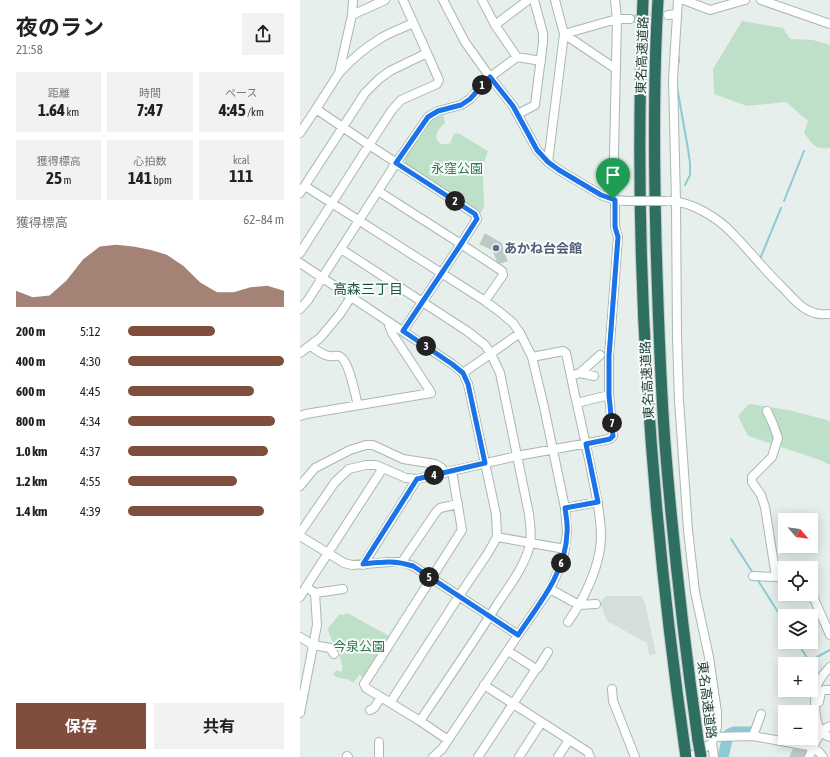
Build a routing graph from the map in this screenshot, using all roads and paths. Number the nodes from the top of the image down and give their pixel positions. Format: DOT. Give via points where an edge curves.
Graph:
graph roads {
  1 [pos="353,0"];
  2 [pos="386,0"];
  3 [pos="403,0"];
  4 [pos="443,0"];
  5 [pos="482,0"];
  6 [pos="528,0"];
  7 [pos="534,0"];
  8 [pos="555,0"];
  9 [pos="616,0"];
  10 [pos="643,0"];
  11 [pos="658,0"];
  12 [pos="678,0"];
  13 [pos="684,0"];
  14 [pos="745,0"];
  15 [pos="761,0"];
  16 [pos="352,15"];
  17 [pos="630,18"];
  18 [pos="617,19"];
  19 [pos="413,23"];
  20 [pos="830,24"];
  21 [pos="495,26"];
  22 [pos="564,34"];
  23 [pos="427,53"];
  24 [pos="517,57"];
  25 [pos="541,61"];
  26 [pos="616,69"];
  27 [pos="338,73"];
  28 [pos="490,77"];
  29 [pos="316,109"];
  30 [pos="518,114"];
  31 [pos="342,127"];
  32 [pos="300,133"];
  33 [pos="369,145"];
  34 [pos="548,162"];
  35 [pos="396,163"];
  36 [pos="305,186"];
  37 [pos="378,191"];
  38 [pos="300,193"];
  39 [pos="614,200"];
  40 [pos="676,201"];
  41 [pos="332,203"];
  42 [pos="359,220"];
  43 [pos="461,244"];
  44 [pos="341,249"];
  45 [pos="300,253"];
  46 [pos="300,264"];
  47 [pos="442,273"];
  48 [pos="322,278"];
  49 [pos="351,297"];
  50 [pos="485,301"];
  51 [pos="422,302"];
  52 [pos="300,309"];
  53 [pos="830,314"];
  54 [pos="390,323"];
  55 [pos="403,331"];
  56 [pos="520,333"];
  57 [pos="310,346"];
  58 [pos="300,353"];
  59 [pos="491,354"];
  60 [pos="600,355"];
  61 [pos="532,357"];
  62 [pos="463,373"];
  63 [pos="580,373"];
  64 [pos="571,376"];
  65 [pos="594,376"];
  66 [pos="609,395"];
  67 [pos="577,404"];
  68 [pos="358,405"];
  69 [pos="766,411"];
  70 [pos="300,416"];
  71 [pos="586,444"];
  72 [pos="553,450"];
  73 [pos="517,456"];
  74 [pos="485,463"];
  75 [pos="383,468"];
  76 [pos="452,471"];
  77 [pos="443,473"];
  78 [pos="417,479"];
  79 [pos="300,486"];
  80 [pos="598,502"];
  81 [pos="458,504"];
  82 [pos="565,508"];
  83 [pos="300,535"];
  84 [pos="498,537"];
  85 [pos="530,543"];
  86 [pos="565,549"];
  87 [pos="328,554"];
  88 [pos="402,562"];
  89 [pos="363,564"];
  90 [pos="753,576"];
  91 [pos="776,577"];
  92 [pos="432,579"];
  93 [pos="306,587"];
  94 [pos="343,589"];
  95 [pos="550,589"];
  96 [pos="315,593"];
  97 [pos="459,596"];
  98 [pos="300,597"];
  99 [pos="815,601"];
  100 [pos="596,604"];
  101 [pos="579,605"];
  102 [pos="490,616"];
  103 [pos="568,622"];
  104 [pos="518,635"];
  105 [pos="830,635"];
  106 [pos="300,637"];
  107 [pos="313,645"];
  108 [pos="508,651"];
  109 [pos="548,652"];
  110 [pos="334,654"];
  111 [pos="830,666"];
  112 [pos="536,669"];
  113 [pos="484,686"];
  114 [pos="612,689"];
  115 [pos="830,690"];
  116 [pos="381,697"];
  117 [pos="390,703"];
  118 [pos="513,704"];
  119 [pos="814,705"];
  120 [pos="370,710"];
  121 [pos="818,710"];
  122 [pos="300,713"];
  123 [pos="761,714"];
  124 [pos="420,721"];
  125 [pos="541,723"];
  126 [pos="818,726"];
  127 [pos="830,726"];
  128 [pos="822,732"];
  129 [pos="753,736"];
  130 [pos="830,737"];
  131 [pos="448,740"];
  132 [pos="568,740"];
  133 [pos="713,740"];
  134 [pos="379,742"];
  135 [pos="813,748"];
  136 [pos="379,757"];
  137 [pos="433,757"];
  138 [pos="478,757"];
  139 [pos="519,757"];
  140 [pos="558,757"];
  141 [pos="590,757"];
  142 [pos="636,757"];
  143 [pos="686,757"];
  144 [pos="690,757"];
  145 [pos="701,757"];
  146 [pos="714,757"];
  147 [pos="809,757"];
  148 [pos="823,757"];
  1 -- 16 [label="street"];
  2 -- 16 [label="street"];
  3 -- 19 [label="street"];
  4 -- 28 [label="street" via="465,42"];
  5 -- 21 [label="street"];
  6 -- 21 [label="street"];
  7 -- 25 [label="street" via="543,33"];
  8 -- 22 [label="street"];
  9 -- 18 [label="street"];
  10 -- 143 [label="highway, 東名高速道路" via="640,160 645,347 660,548"];
  11 -- 145 [label="highway, 東名高速道路, bridge" via="654,135 659,346 675,552"];
  12 -- 40 [label="street" via="672,15"];
  13 -- 14 [label="street" via="710,10"];
  15 -- 20 [label="street"];
  16 -- 27 [label="street"];
  17 -- 18 [label="street"];
  18 -- 22 [label="street"];
  18 -- 26 [label="street"];
  19 -- 23 [label="street"];
  19 -- 27 [label="street" via="382,37"];
  21 -- 24 [label="street"];
  22 -- 26 [label="street"];
  22 -- 34 [label="street"];
  23 -- 31 [label="street" via="379,79 365,93"];
  23 -- 33 [label="street" via="439,80 437,84 401,100"];
  24 -- 25 [label="street"];
  24 -- 28 [label="street"];
  25 -- 30 [label="street" via="536,105"];
  26 -- 39 [label="street"];
  27 -- 29 [label="street"];
  28 -- 30 [label="street"];
  28 -- 35 [label="street" via="461,105 438,111 428,117"];
  29 -- 31 [label="street"];
  29 -- 32 [label="street"];
  30 -- 34 [label="street" via="537,150"];
  31 -- 33 [label="street"];
  31 -- 36 [label="street"];
  33 -- 35 [label="street"];
  33 -- 41 [label="street"];
  34 -- 39 [label="street" via="601,195"];
  35 -- 37 [label="street"];
  35 -- 43 [label="street" via="475,214 477,219"];
  36 -- 38 [label="street"];
  36 -- 41 [label="street"];
  37 -- 42 [label="street"];
  37 -- 43 [label="street"];
  39 -- 40 [label="street, bridge"];
  39 -- 66 [label="street" via="618,237 609,351"];
  40 -- 53 [label="street" via="697,208 719,221 804,308 814,313"];
  40 -- 133 [label="street" via="677,344 682,450 695,592 709,657 717,712 717,727"];
  41 -- 42 [label="street"];
  41 -- 45 [label="street"];
  42 -- 44 [label="street"];
  42 -- 47 [label="street"];
  43 -- 47 [label="street"];
  43 -- 50 [label="street" via="502,271 503,275"];
  44 -- 48 [label="street"];
  44 -- 51 [label="street"];
  46 -- 48 [label="street"];
  47 -- 50 [label="street"];
  47 -- 51 [label="street"];
  48 -- 49 [label="street"];
  48 -- 52 [label="street"];
  49 -- 54 [label="street"];
  49 -- 57 [label="street" via="320,338"];
  50 -- 56 [label="street" via="513,323"];
  51 -- 55 [label="street"];
  51 -- 59 [label="street" via="467,331 485,345"];
  54 -- 55 [label="street"];
  54 -- 68 [label="street" via="392,333 431,393"];
  55 -- 62 [label="street"];
  56 -- 59 [label="street"];
  56 -- 61 [label="street"];
  57 -- 58 [label="street"];
  57 -- 68 [label="street" via="323,354 344,359"];
  59 -- 62 [label="street"];
  59 -- 73 [label="street" via="500,373"];
  60 -- 63 [label="street"];
  61 -- 64 [label="street" via="563,351 566,353"];
  61 -- 72 [label="street"];
  62 -- 74 [label="street" via="468,384"];
  63 -- 64 [label="street"];
  63 -- 65 [label="street"];
  64 -- 67 [label="street"];
  66 -- 67 [label="street"];
  66 -- 71 [label="street" via="613,436 610,439"];
  67 -- 71 [label="street"];
  68 -- 70 [label="street"];
  69 -- 91 [label="street" via="778,438 772,458 752,477 752,482 765,507"];
  71 -- 72 [label="street"];
  71 -- 80 [label="street"];
  72 -- 73 [label="street"];
  72 -- 82 [label="street"];
  73 -- 74 [label="street"];
  73 -- 85 [label="street" via="529,514"];
  74 -- 76 [label="street"];
  74 -- 84 [label="street" via="496,514"];
  75 -- 78 [label="street" via="406,478"];
  75 -- 83 [label="street" via="366,465 349,469 335,482"];
  75 -- 87 [label="street"];
  76 -- 77 [label="street"];
  76 -- 81 [label="street"];
  77 -- 78 [label="street"];
  77 -- 79 [label="street" via="442,468 435,464 403,459 374,445 366,445 350,450 315,468"];
  78 -- 89 [label="street"];
  80 -- 82 [label="street"];
  80 -- 101 [label="street" via="601,536 599,551 594,571"];
  81 -- 88 [label="street" via="440,508 436,512"];
  81 -- 92 [label="street" via="462,530"];
  82 -- 86 [label="street" via="568,532"];
  83 -- 87 [label="street"];
  84 -- 85 [label="street"];
  84 -- 97 [label="street"];
  85 -- 86 [label="street"];
  85 -- 102 [label="street" via="517,573"];
  86 -- 95 [label="street"];
  87 -- 89 [label="street" via="344,564"];
  87 -- 93 [label="street"];
  88 -- 89 [label="street"];
  88 -- 92 [label="street"];
  90 -- 91 [label="street"];
  92 -- 97 [label="street"];
  92 -- 116 [label="street" via="364,684"];
  93 -- 96 [label="street"];
  93 -- 98 [label="street"];
  94 -- 96 [label="street"];
  95 -- 101 [label="street"];
  95 -- 104 [label="street"];
  96 -- 107 [label="street" via="317,625"];
  97 -- 102 [label="street"];
  97 -- 117 [label="street"];
  99 -- 105 [label="street"];
  100 -- 101 [label="street"];
  101 -- 103 [label="street"];
  102 -- 104 [label="street"];
  102 -- 124 [label="street"];
  104 -- 108 [label="street"];
  106 -- 107 [label="street"];
  107 -- 110 [label="street" via="330,648"];
  107 -- 122 [label="street"];
  108 -- 112 [label="street"];
  108 -- 113 [label="street"];
  109 -- 112 [label="street"];
  111 -- 119 [label="street" via="817,685"];
  112 -- 118 [label="street"];
  113 -- 118 [label="street"];
  113 -- 131 [label="street"];
  114 -- 142 [label="street" via="614,701"];
  115 -- 121 [label="street" via="821,692"];
  116 -- 117 [label="street"];
  116 -- 120 [label="street"];
  117 -- 124 [label="street"];
  118 -- 125 [label="street"];
  118 -- 138 [label="street"];
  123 -- 129 [label="street"];
  124 -- 131 [label="street"];
  125 -- 132 [label="street"];
  125 -- 139 [label="street"];
  126 -- 128 [label="street"];
  127 -- 128 [label="street"];
  128 -- 130 [label="street"];
  128 -- 135 [label="street"];
  129 -- 133 [label="street"];
  129 -- 135 [label="street"];
  131 -- 137 [label="street"];
  132 -- 140 [label="street"];
  132 -- 141 [label="street" via="588,752"];
  133 -- 144 [label="street"];
  133 -- 146 [label="street"];
  134 -- 136 [label="street"];
  135 -- 147 [label="street"];
  135 -- 148 [label="street"];
}
